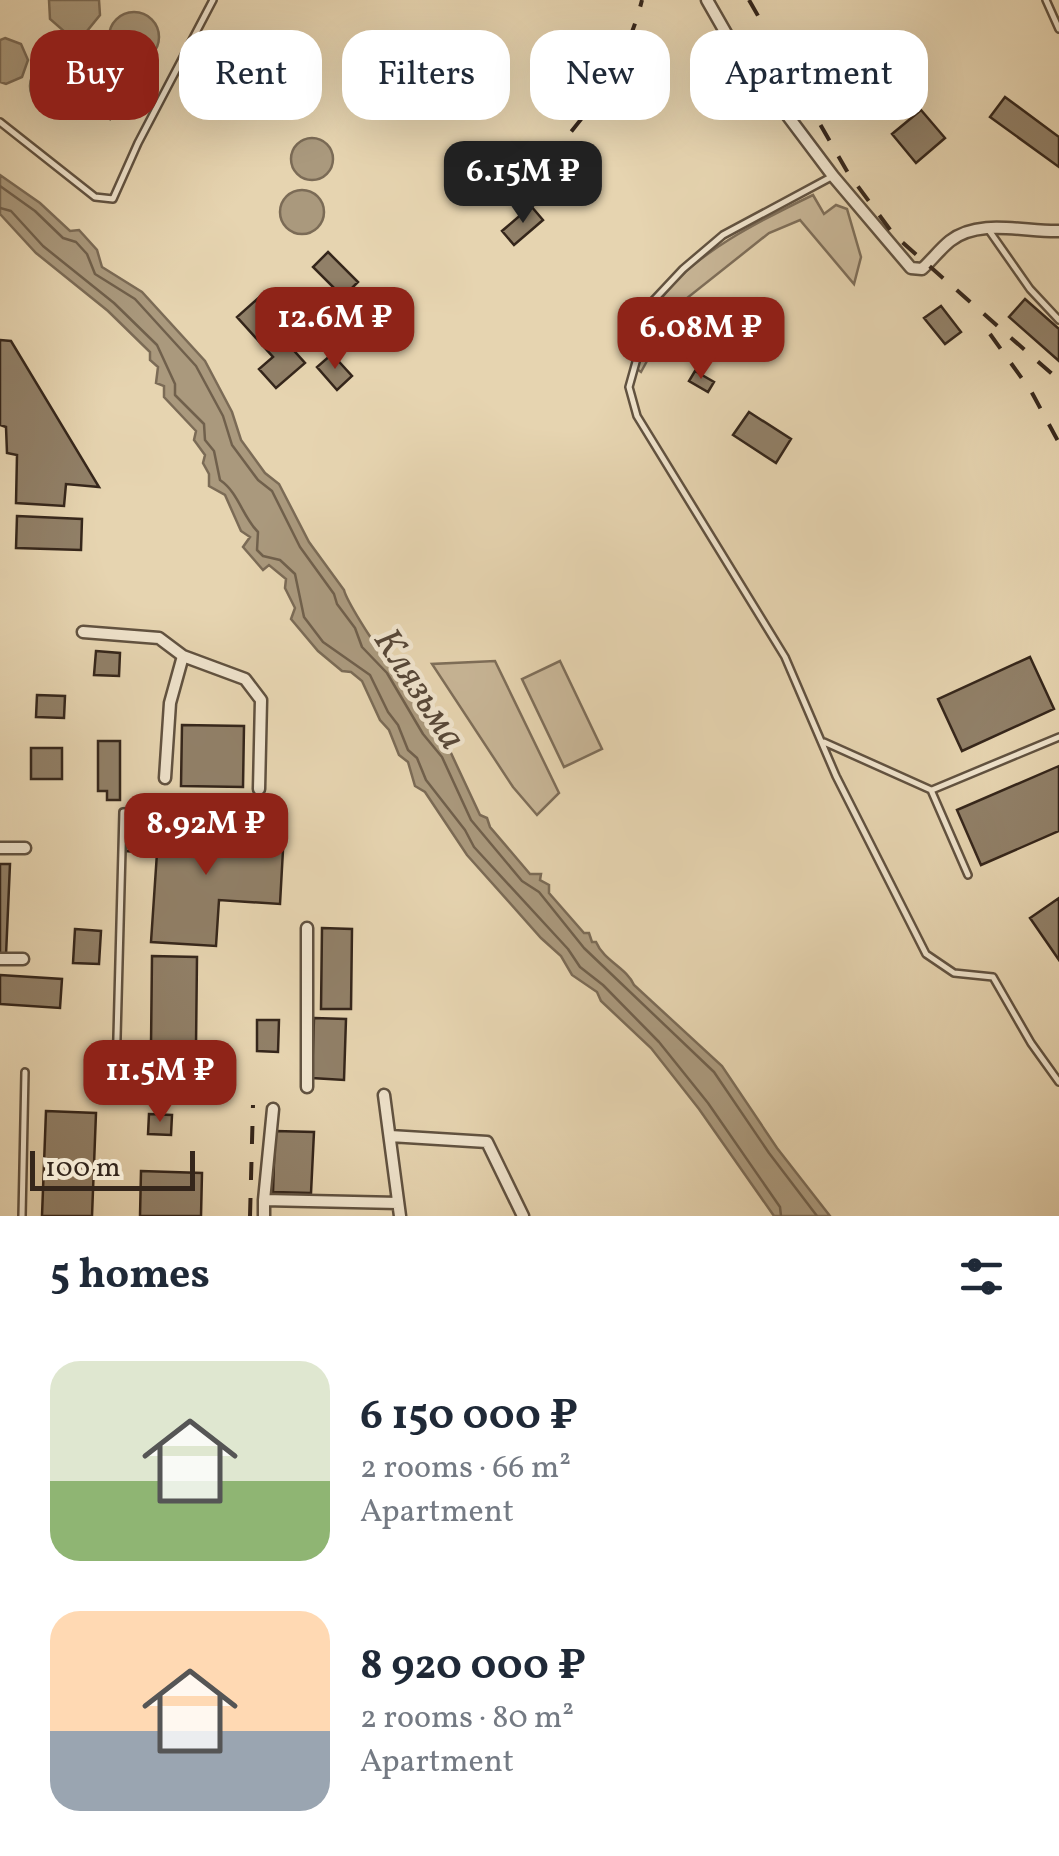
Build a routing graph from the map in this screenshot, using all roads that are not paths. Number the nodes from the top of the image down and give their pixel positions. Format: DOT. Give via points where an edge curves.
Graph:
graph roads {
  1 [pos="213,0"];
  2 [pos="708,0"];
  3 [pos="1046,0"];
  4 [pos="1059,29"];
  5 [pos="0,122"];
  6 [pos="833,176"];
  7 [pos="988,229"];
  8 [pos="1059,232"];
  9 [pos="700,239"];
  10 [pos="708,248"];
  11 [pos="1059,320"];
  12 [pos="82,632"];
  13 [pos="183,656"];
  14 [pos="805,670"];
  15 [pos="793,675"];
  16 [pos="1059,737"];
  17 [pos="822,740"];
  18 [pos="165,778"];
  19 [pos="259,789"];
  20 [pos="931,790"];
  21 [pos="262,818"];
  22 [pos="0,848"];
  23 [pos="25,848"];
  24 [pos="968,875"];
  25 [pos="307,928"];
  26 [pos="0,959"];
  27 [pos="24,959"];
  28 [pos="25,1072"];
  29 [pos="116,1074"];
  30 [pos="1059,1082"];
  31 [pos="307,1087"];
  32 [pos="384,1095"];
  33 [pos="272,1109"];
  34 [pos="390,1136"];
  35 [pos="264,1200"];
  36 [pos="399,1210"];
  37 [pos="22,1216"];
  38 [pos="264,1216"];
  39 [pos="522,1216"];
  1 -- 5 [label="lane" via="114,199 95,197"];
  2 -- 6 [label="street"];
  3 -- 4 [label="lane"];
  6 -- 7 [label="street" via="911,268 922,269 950,240"];
  6 -- 10 [label="lane" via="746,220"];
  7 -- 8 [label="street"];
  7 -- 11 [label="lane"];
  9 -- 10 [label="lane"];
  10 -- 15 [label="lane" via="654,301 628,387 638,416"];
  12 -- 13 [label="street" via="159,638"];
  13 -- 18 [label="street" via="170,703"];
  13 -- 19 [label="street" via="246,679 261,700"];
  14 -- 15 [label="lane"];
  15 -- 17 [label="lane"];
  16 -- 20 [label="lane"];
  17 -- 20 [label="lane"];
  17 -- 30 [label="lane" via="926,954 954,972 993,978"];
  20 -- 24 [label="lane"];
  21 -- 29 [label="lane" via="123,812"];
  22 -- 23 [label="street"];
  25 -- 31 [label="street"];
  26 -- 27 [label="street"];
  28 -- 37 [label="lane"];
  32 -- 34 [label="street"];
  33 -- 35 [label="street"];
  34 -- 36 [label="street"];
  34 -- 39 [label="street" via="488,1142"];
  35 -- 36 [label="street"];
  35 -- 38 [label="street"];
}
